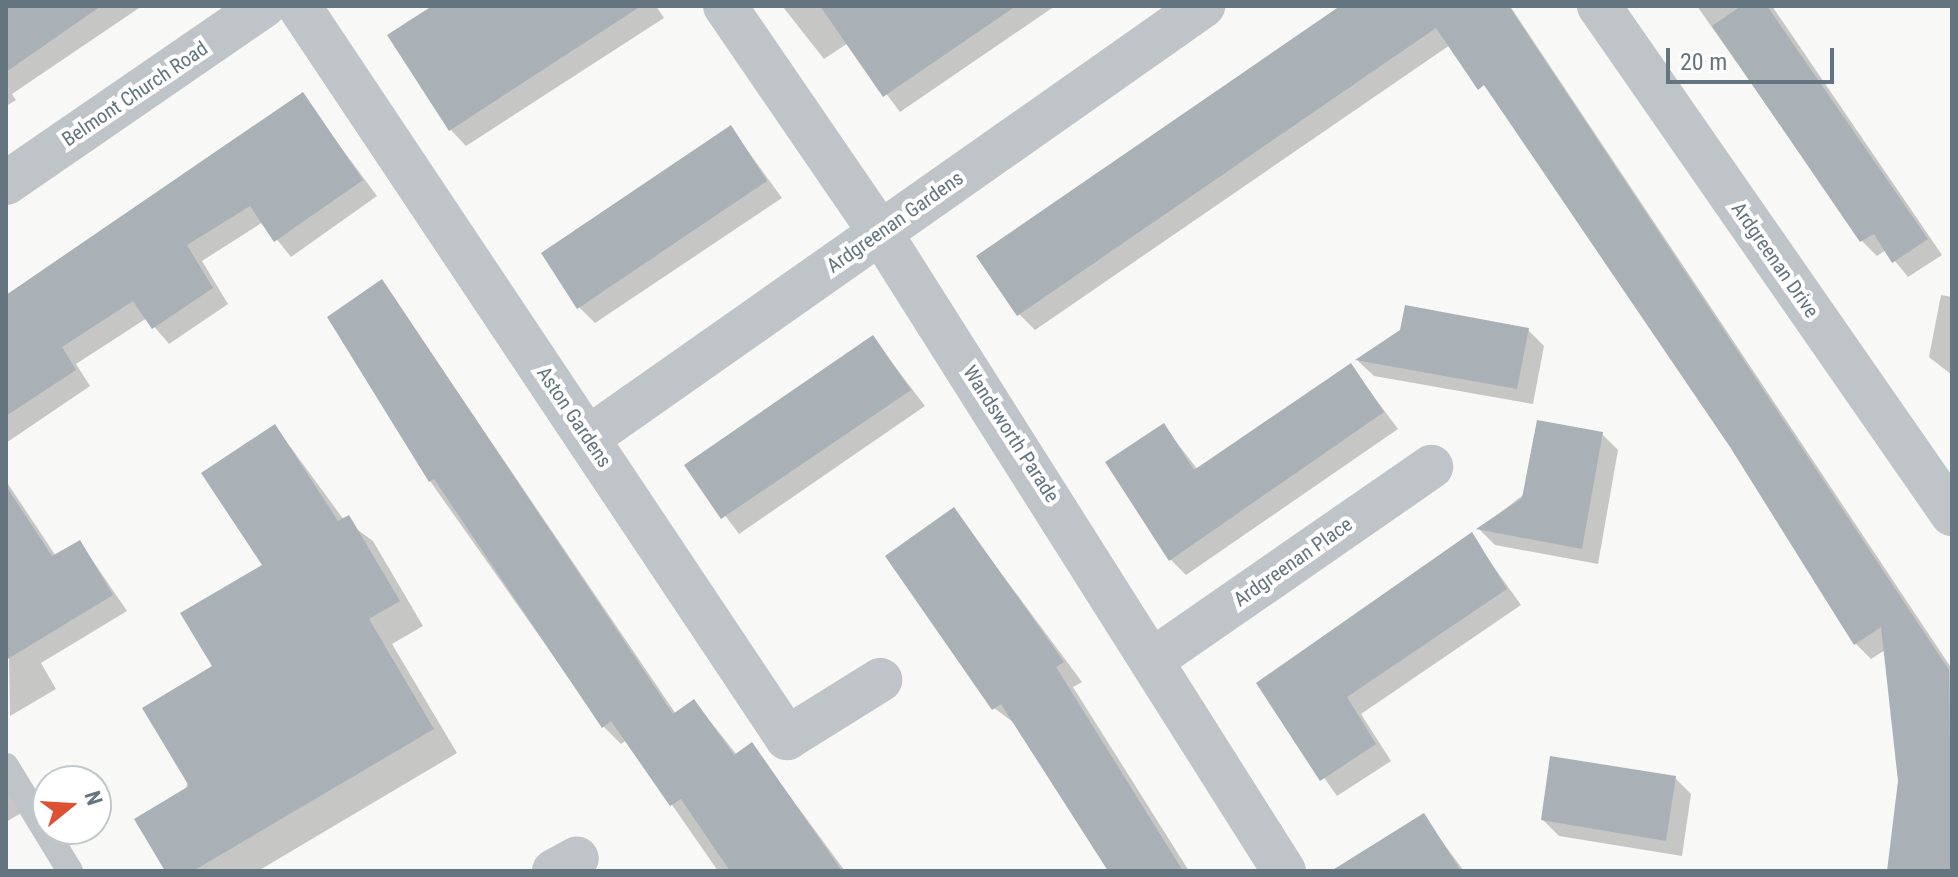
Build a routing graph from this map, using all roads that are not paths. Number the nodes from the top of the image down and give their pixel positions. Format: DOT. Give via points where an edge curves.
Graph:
graph roads {
  1 [pos="264,6"];
  2 [pos="299,6"];
  3 [pos="725,6"];
  4 [pos="1203,6"];
  5 [pos="1599,6"];
  6 [pos="6,183"];
  7 [pos="880,232"];
  8 [pos="588,438"];
  9 [pos="1431,467"];
  10 [pos="1952,514"];
  11 [pos="1155,658"];
  12 [pos="880,680"];
  13 [pos="6,766"];
  14 [pos="70,871"];
  15 [pos="1284,871"];
  1 -- 6 [label="street, Belmont Church Road"];
  2 -- 8 [label="street, Aston Gardens"];
  3 -- 7 [label="street, Wandsworth Parade"];
  4 -- 7 [label="street, Ardgreenan Gardens"];
  5 -- 10 [label="street, Ardgreenan Drive"];
  7 -- 8 [label="street, Ardgreenan Gardens"];
  7 -- 11 [label="street, Wandsworth Parade"];
  8 -- 12 [label="street, Aston Gardens" via="787,738"];
  9 -- 11 [label="street, Ardgreenan Place"];
  11 -- 15 [label="street, Wandsworth Parade"];
  13 -- 14 [label="lane"];
}
